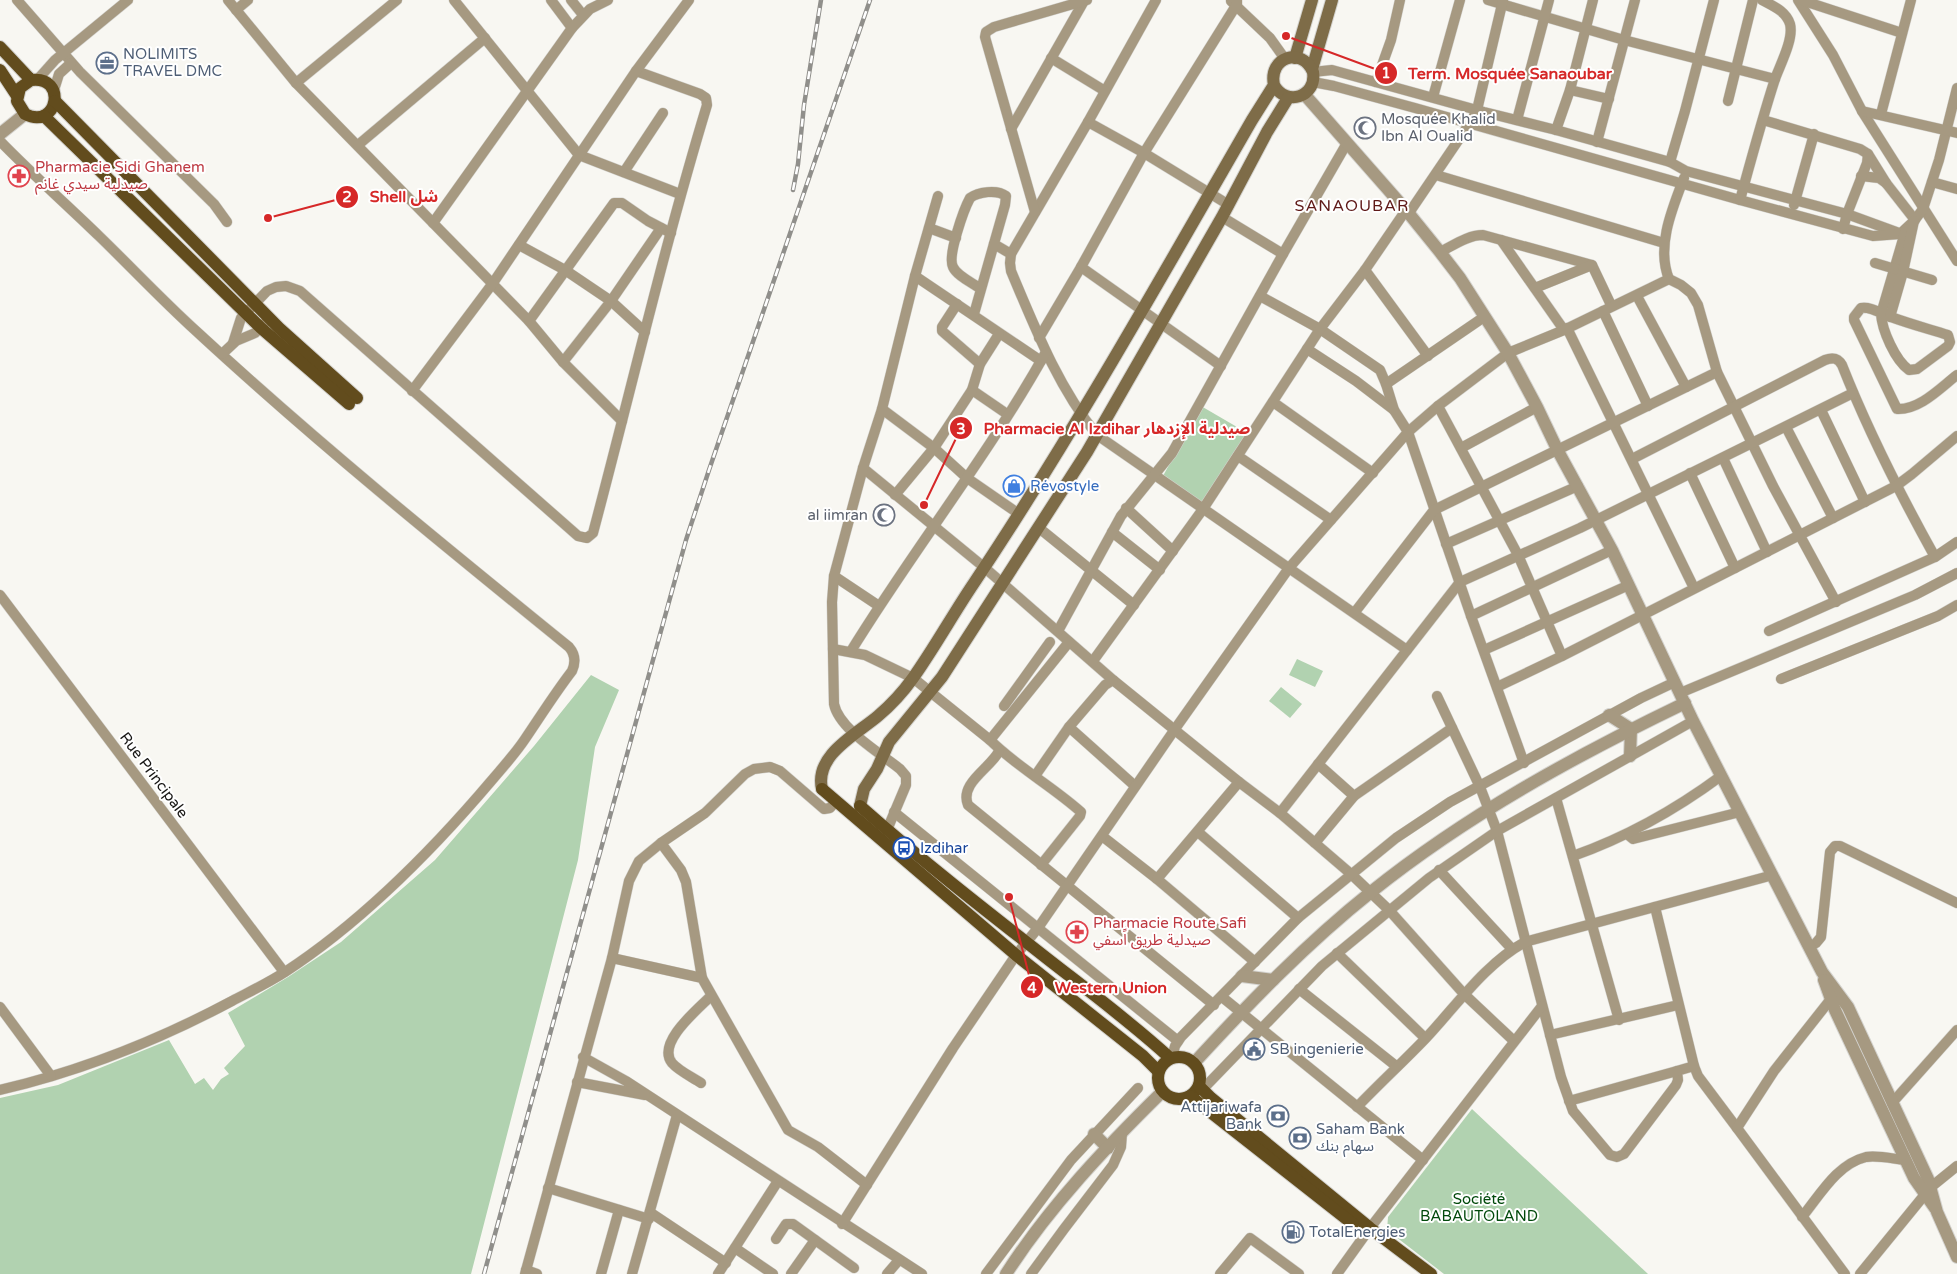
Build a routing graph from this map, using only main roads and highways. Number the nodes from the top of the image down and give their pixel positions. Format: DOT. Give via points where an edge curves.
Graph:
graph roads {
  1 [pos="1312,0"];
  2 [pos="1332,0"];
  3 [pos="0,47"];
  4 [pos="1290,58"];
  5 [pos="0,70"];
  6 [pos="1313,75"];
  7 [pos="35,80"];
  8 [pos="1274,85"];
  9 [pos="17,96"];
  10 [pos="54,96"];
  11 [pos="1288,98"];
  12 [pos="44,116"];
  13 [pos="250,308"];
  14 [pos="353,401"];
  15 [pos="1171,1058"];
  16 [pos="1158,1071"];
  17 [pos="1197,1091"];
  18 [pos="1368,1231"];
  19 [pos="1419,1274"];
  20 [pos="1431,1274"];
  1 -- 4 [label="main road"];
  2 -- 6 [label="main road"];
  3 -- 7 [label="main road"];
  4 -- 6 [label="main road" via="1305,61"];
  4 -- 8 [label="main road" via="1276,67"];
  5 -- 9 [label="main road"];
  6 -- 11 [label="main road" via="1305,95"];
  7 -- 9 [label="main road" via="23,84"];
  7 -- 10 [label="main road" via="47,83"];
  8 -- 11 [label="main road"];
  8 -- 16 [label="main road" via="1081,415 913,678 887,708 842,744 821,775 822,789"];
  9 -- 12 [label="main road" via="25,114"];
  10 -- 12 [label="main road" via="51,110"];
  10 -- 13 [label="main road"];
  11 -- 15 [label="main road" via="1097,435 931,692 893,736 864,789 860,806"];
  12 -- 13 [label="main road"];
  13 -- 14 [label="main road"];
  15 -- 16 [label="main road"];
  15 -- 17 [label="main road" via="1181,1057 1194,1063 1200,1074"];
  16 -- 17 [label="main road" via="1162,1092 1175,1099"];
  17 -- 18 [label="main road"];
  18 -- 19 [label="main road"];
  18 -- 20 [label="main road"];
}
